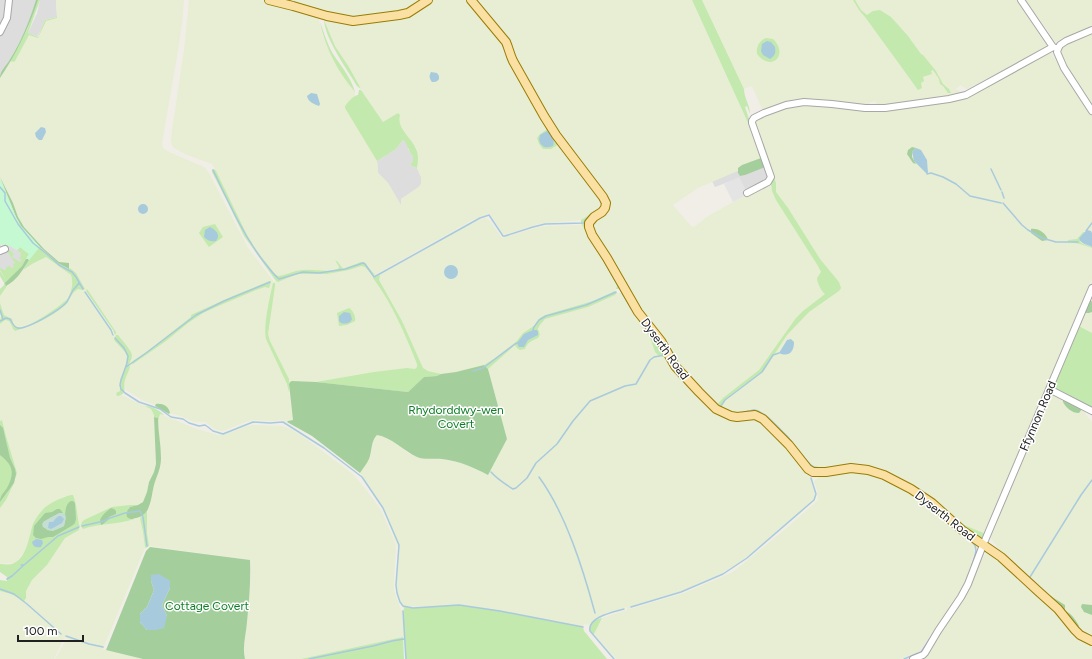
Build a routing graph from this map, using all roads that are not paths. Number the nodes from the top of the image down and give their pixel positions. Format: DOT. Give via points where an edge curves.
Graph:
graph roads {
  1 [pos="9,0"];
  2 [pos="268,0"];
  3 [pos="428,0"];
  4 [pos="471,0"];
  5 [pos="1021,0"];
  6 [pos="1092,30"];
  7 [pos="0,31"];
  8 [pos="1056,48"];
  9 [pos="1092,111"];
  10 [pos="747,193"];
  11 [pos="1092,288"];
  12 [pos="1049,390"];
  13 [pos="1092,411"];
  14 [pos="983,545"];
  15 [pos="1092,641"];
  16 [pos="913,659"];
  1 -- 7 [label="street" via="7,18"];
  2 -- 3 [label="main road" via="352,21 403,14"];
  4 -- 14 [label="main road, Dyserth Road" via="506,42 513,61 544,116 603,197 605,208 589,223 592,235 638,312 661,341 675,366 699,392 716,409 724,413 737,417 755,415 763,419 813,472 860,468 884,475 932,503"];
  5 -- 8 [label="street"];
  6 -- 8 [label="street"];
  8 -- 9 [label="street" via="1064,68"];
  8 -- 10 [label="street" via="966,95 949,99 885,108 804,102 764,113 754,118 752,124 771,177 768,182"];
  11 -- 12 [label="street, Ffynnon Road"];
  12 -- 13 [label="street"];
  12 -- 14 [label="street, Ffynnon Road"];
  14 -- 15 [label="main road, Dyserth Road" via="1001,557 1058,609 1080,635"];
  14 -- 16 [label="street, Ffynnon Road" via="961,597 925,653"];
}
